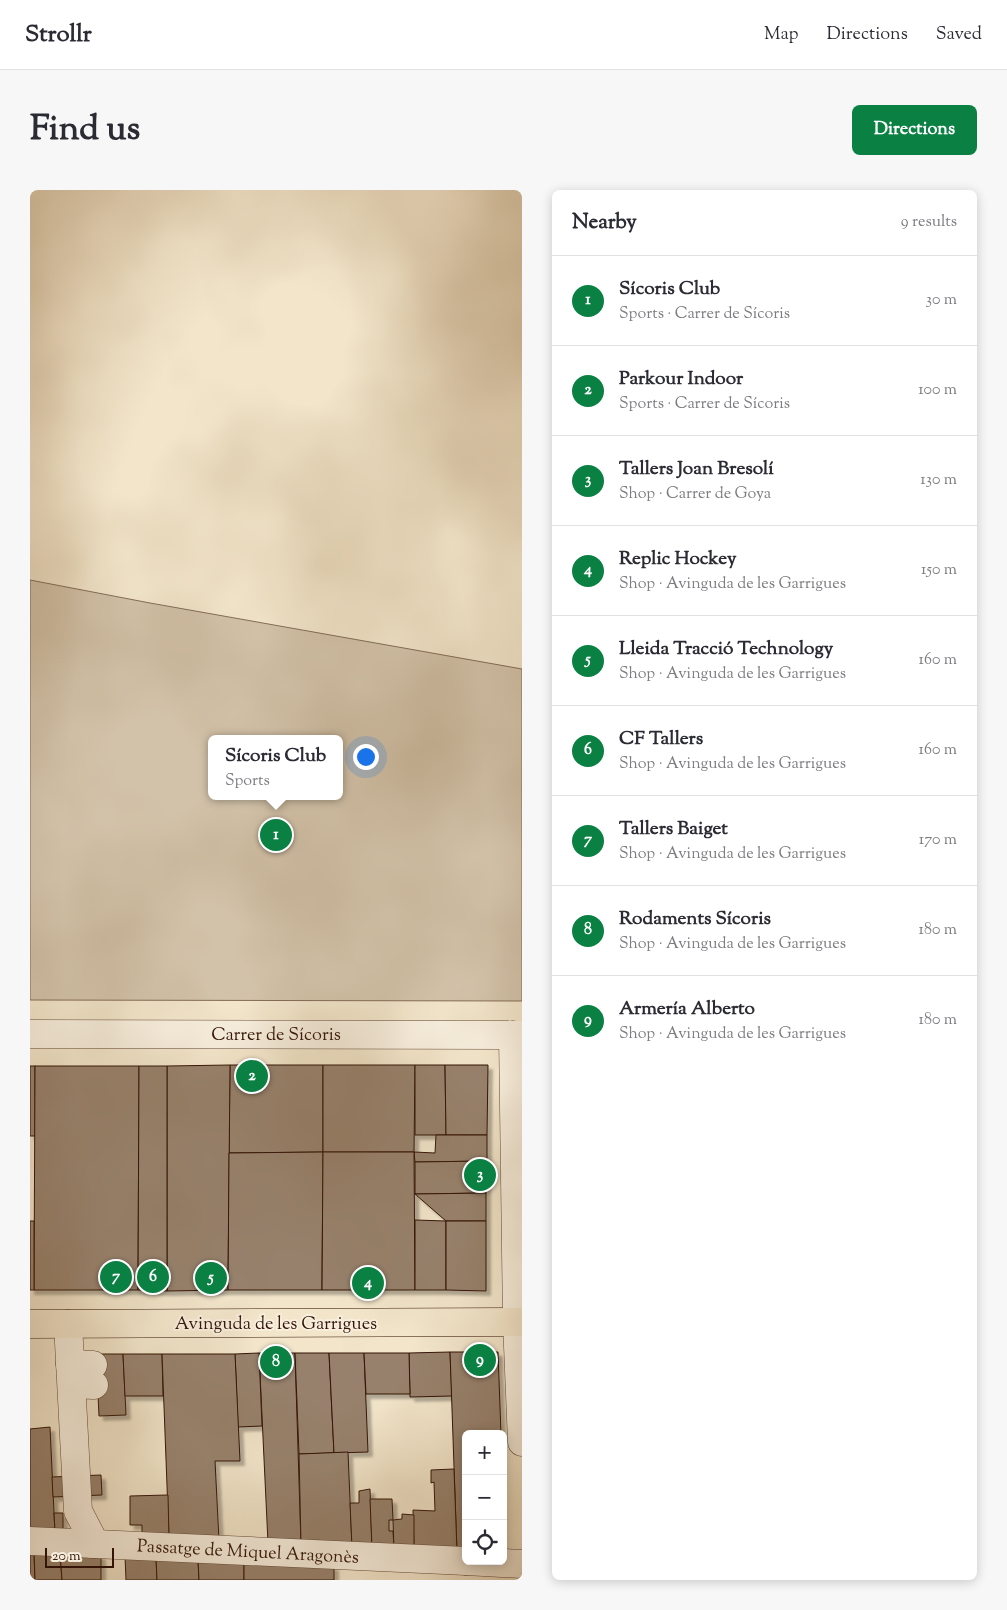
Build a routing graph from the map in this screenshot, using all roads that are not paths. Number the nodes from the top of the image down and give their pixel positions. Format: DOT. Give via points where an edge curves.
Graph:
graph roads {
  1 [pos="30,1034"];
  2 [pos="517,1035"];
  3 [pos="520,1322"];
  4 [pos="30,1324"];
  5 [pos="68,1324"];
  6 [pos="522,1442"];
  7 [pos="30,1541"];
  8 [pos="93,1544"];
  9 [pos="462,1561"];
  10 [pos="507,1563"];
  11 [pos="522,1564"];
  1 -- 2 [label="street, Carrer de Sícoris"];
  2 -- 3 [label="street"];
  3 -- 5 [label="main road, Avinguda de les Garrigues"];
  3 -- 6 [label="street"];
  4 -- 5 [label="main road, Avinguda de les Garrigues"];
  5 -- 8 [label="street" via="83,1384 76,1464 88,1469 90,1505 78,1511"];
  7 -- 8 [label="street, Passatge de Miquel Aragonès"];
  8 -- 9 [label="street, Passatge de Miquel Aragonès"];
  10 -- 11 [label="street, Passatge de Miquel Aragonès"];
}
